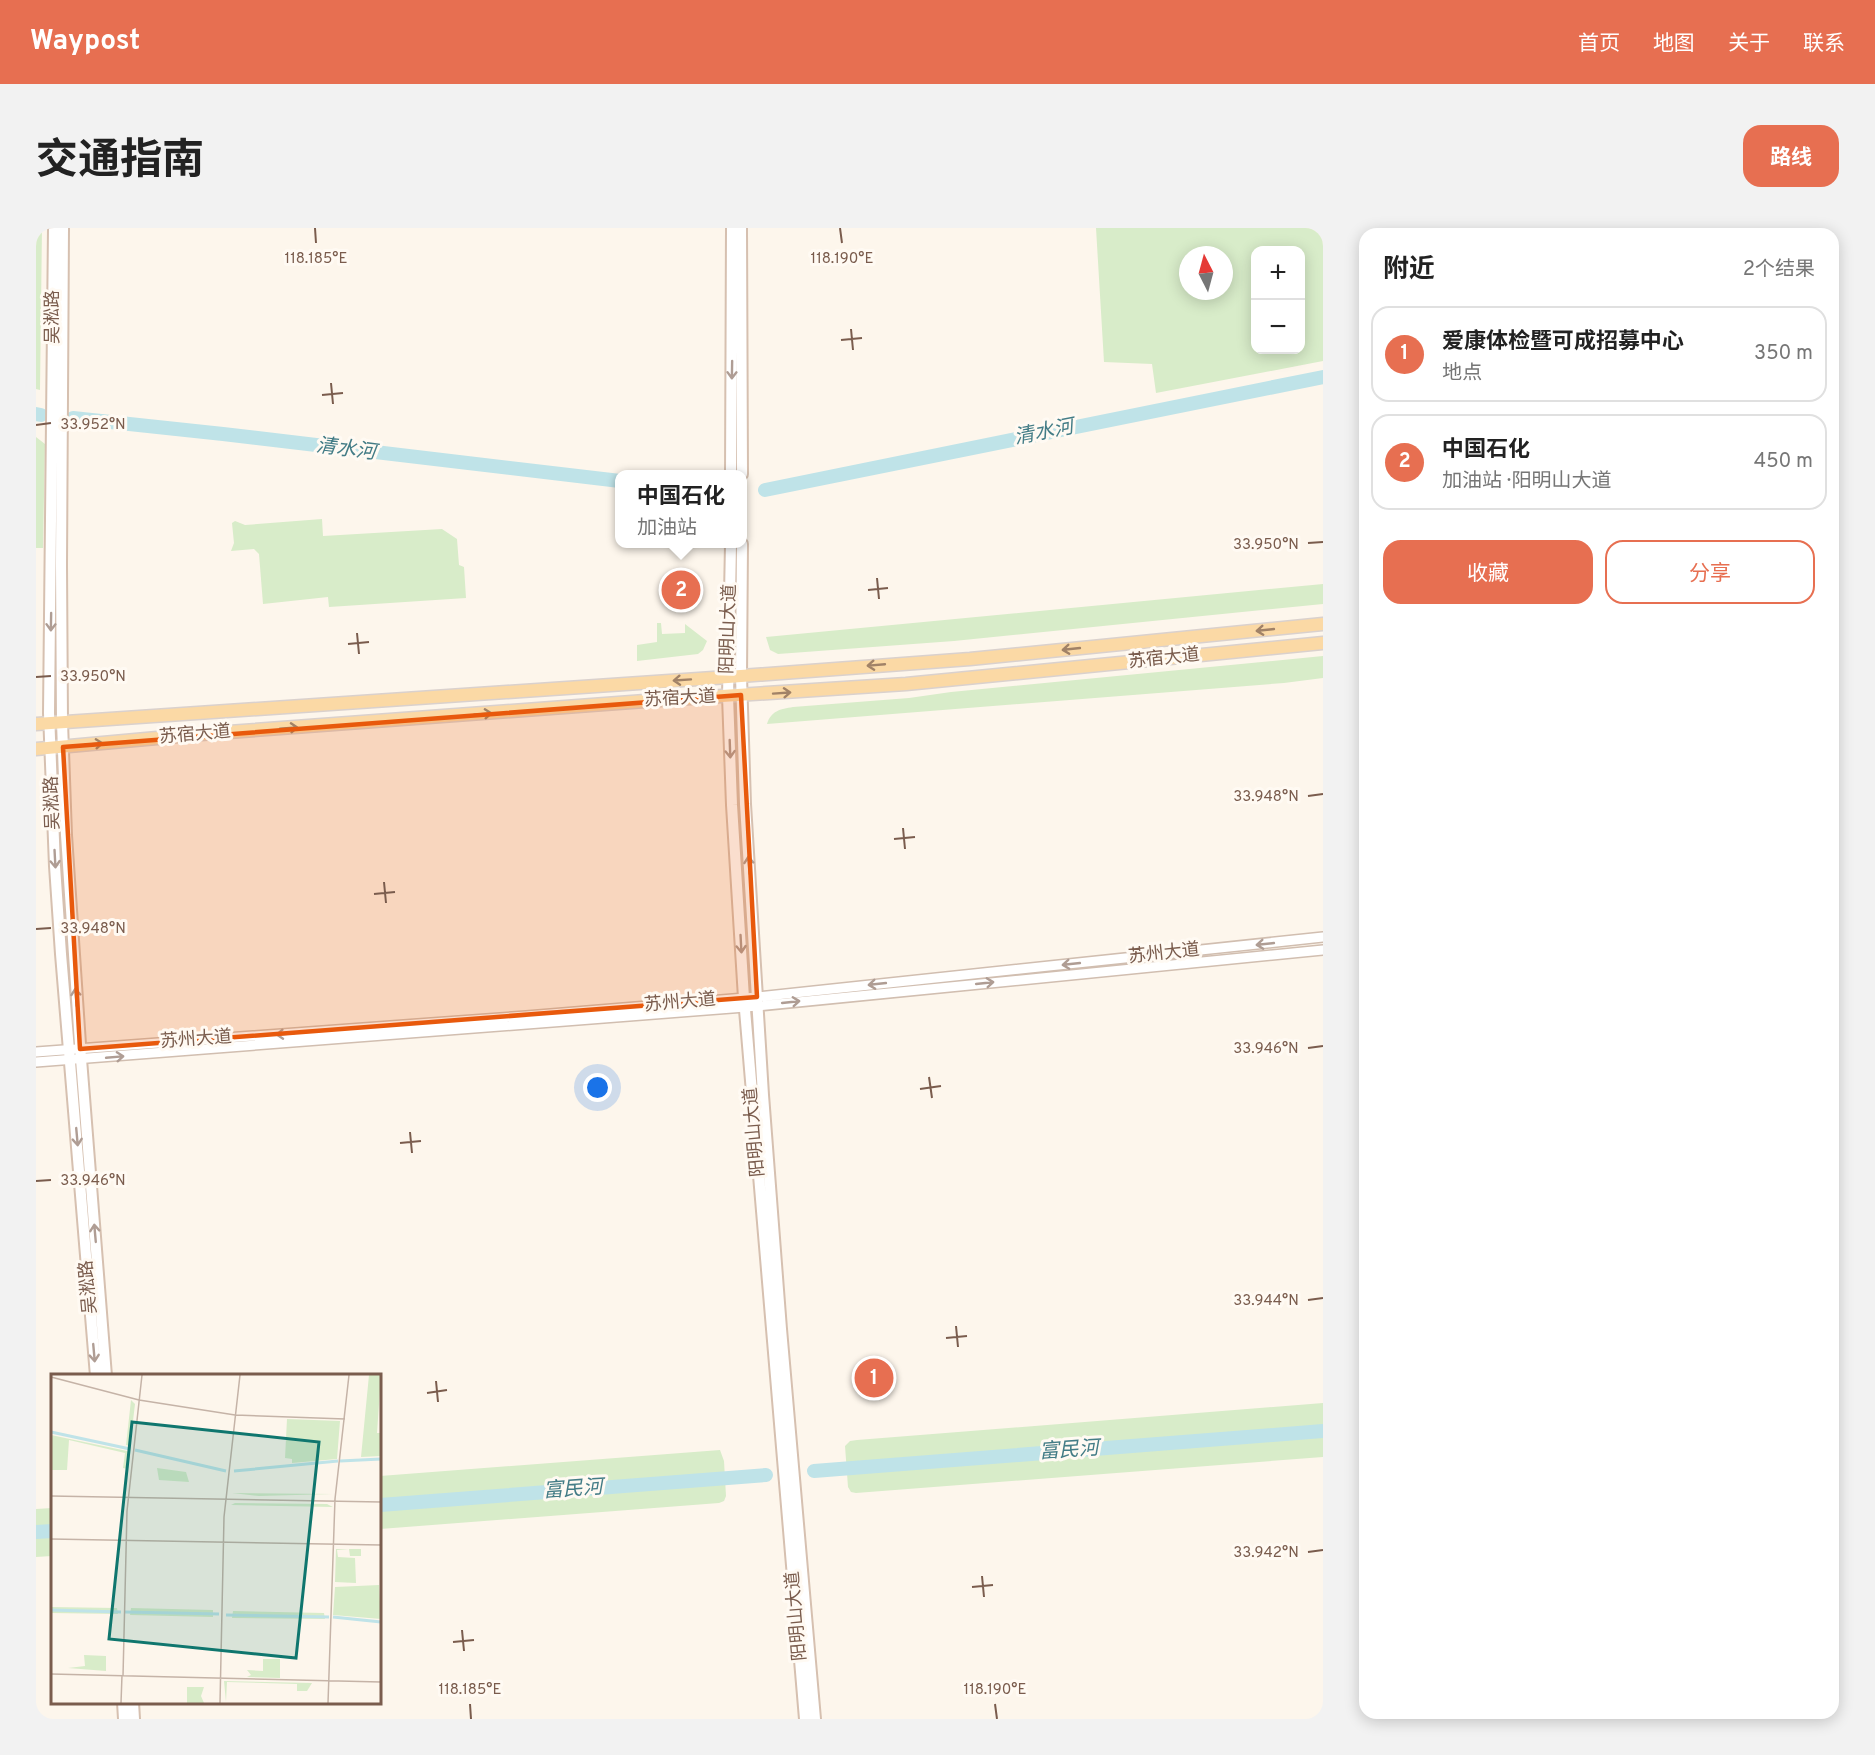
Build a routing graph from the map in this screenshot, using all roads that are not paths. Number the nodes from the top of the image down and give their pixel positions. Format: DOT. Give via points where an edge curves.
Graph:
graph roads {
  1 [pos="54,228"];
  2 [pos="63,228"];
  3 [pos="732,228"];
  4 [pos="741,228"];
  5 [pos="731,470"];
  6 [pos="742,470"];
  7 [pos="731,548"];
  8 [pos="742,548"];
  9 [pos="1323,624"];
  10 [pos="1323,643"];
  11 [pos="741,676"];
  12 [pos="728,677"];
  13 [pos="735,696"];
  14 [pos="56,722"];
  15 [pos="36,724"];
  16 [pos="57,747"];
  17 [pos="36,749"];
  18 [pos="1323,938"];
  19 [pos="1323,950"];
  20 [pos="757,1001"];
  21 [pos="744,1002"];
  22 [pos="36,1052"];
  23 [pos="76,1054"];
  24 [pos="36,1062"];
  25 [pos="96,1374"];
  26 [pos="106,1374"];
  27 [pos="123,1704"];
  28 [pos="133,1704"];
  29 [pos="124,1719"];
  30 [pos="134,1719"];
  31 [pos="805,1719"];
  32 [pos="815,1719"];
  1 -- 14 [label="main road, 吴淞路, one-way"];
  2 -- 14 [label="main road, 吴淞路"];
  3 -- 5 [label="main road, one-way"];
  4 -- 6 [label="main road"];
  7 -- 12 [label="main road, 阳明山大道"];
  8 -- 11 [label="main road, 阳明山大道"];
  9 -- 11 [label="main road, 苏宿大道, one-way" via="970,659"];
  13 -- 10 [label="main road, 苏宿大道, one-way" via="906,684"];
  11 -- 12 [label="main road, 苏宿大道"];
  11 -- 13 [label="main road, 阳明山大道"];
  12 -- 13 [label="main road, 阳明山大道"];
  12 -- 14 [label="main road, 苏宿大道, one-way"];
  16 -- 13 [label="main road, 苏宿大道, one-way"];
  20 -- 13 [label="main road, 阳明山大道, one-way"];
  13 -- 21 [label="main road, 阳明山大道, one-way" via="732,805"];
  14 -- 15 [label="main road, 苏宿大道"];
  14 -- 16 [label="main road, 吴淞路"];
  16 -- 17 [label="main road, 苏宿大道"];
  16 -- 23 [label="main road, 吴淞路" via="55,866 61,954"];
  18 -- 20 [label="street, 苏州大道, one-way"];
  20 -- 19 [label="street, 苏州大道, one-way"];
  20 -- 21 [label="street, 苏州大道"];
  20 -- 32 [label="main road, 阳明山大道"];
  21 -- 23 [label="street, 苏州大道"];
  21 -- 31 [label="main road, 阳明山大道"];
  22 -- 23 [label="street, 苏州大道"];
  23 -- 24 [label="street, 苏州大道"];
  23 -- 25 [label="main road, 吴淞路, one-way"];
  26 -- 23 [label="main road, 吴淞路, one-way"];
  27 -- 29 [label="main road"];
  28 -- 30 [label="main road"];
}
